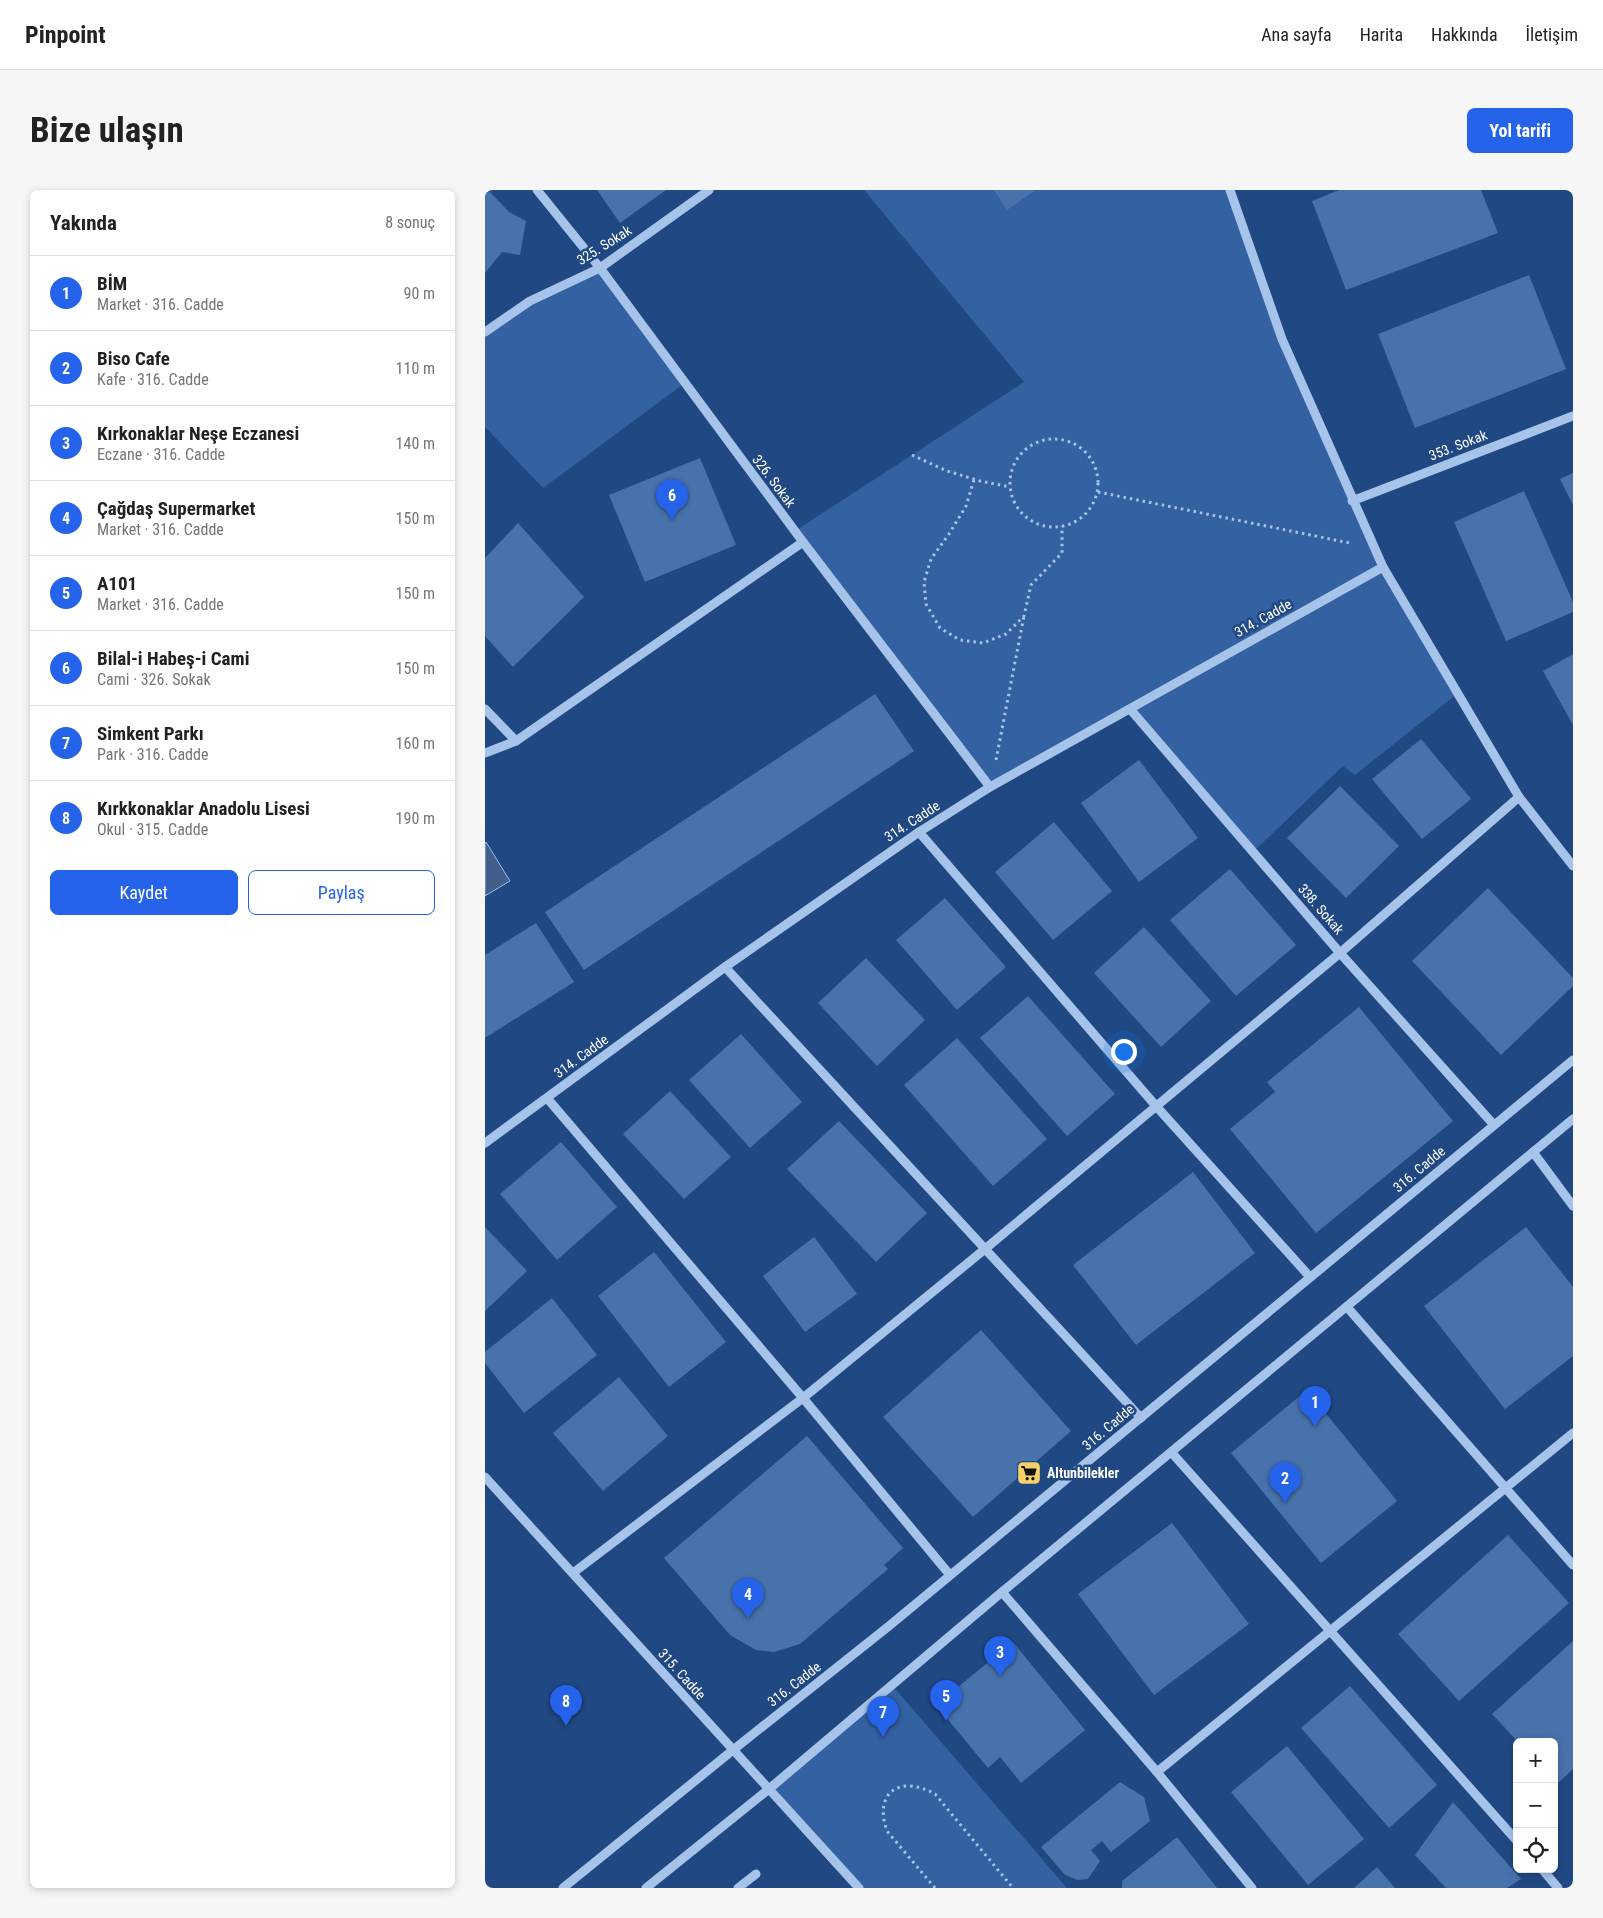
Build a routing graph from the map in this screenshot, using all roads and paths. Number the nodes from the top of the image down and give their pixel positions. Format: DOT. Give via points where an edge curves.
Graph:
graph roads {
  1 [pos="537,190"];
  2 [pos="709,190"];
  3 [pos="1230,190"];
  4 [pos="600,268"];
  5 [pos="485,332"];
  6 [pos="1573,416"];
  7 [pos="912,455"];
  8 [pos="975,480"];
  9 [pos="1010,486"];
  10 [pos="1098,492"];
  11 [pos="1352,501"];
  12 [pos="1062,526"];
  13 [pos="803,542"];
  14 [pos="1374,548"];
  15 [pos="1383,568"];
  16 [pos="1025,616"];
  17 [pos="485,709"];
  18 [pos="1130,709"];
  19 [pos="516,741"];
  20 [pos="485,753"];
  21 [pos="990,787"];
  22 [pos="1519,797"];
  23 [pos="919,832"];
  24 [pos="1573,866"];
  25 [pos="1341,953"];
  26 [pos="725,967"];
  27 [pos="1573,1060"];
  28 [pos="547,1098"];
  29 [pos="1156,1106"];
  30 [pos="1573,1119"];
  31 [pos="1494,1125"];
  32 [pos="485,1143"];
  33 [pos="1533,1152"];
  34 [pos="1573,1206"];
  35 [pos="985,1249"];
  36 [pos="1310,1277"];
  37 [pos="1347,1307"];
  38 [pos="803,1398"];
  39 [pos="1141,1418"];
  40 [pos="1573,1433"];
  41 [pos="1172,1453"];
  42 [pos="485,1477"];
  43 [pos="1505,1488"];
  44 [pos="1573,1565"];
  45 [pos="573,1573"];
  46 [pos="951,1575"];
  47 [pos="1002,1592"];
  48 [pos="1330,1631"];
  49 [pos="733,1750"];
  50 [pos="1157,1772"];
  51 [pos="769,1789"];
  52 [pos="1513,1837"];
  53 [pos="1546,1873"];
  54 [pos="756,1874"];
  55 [pos="563,1888"];
  56 [pos="646,1888"];
  57 [pos="738,1888"];
  58 [pos="859,1888"];
  59 [pos="935,1888"];
  60 [pos="1013,1888"];
  61 [pos="1252,1888"];
  62 [pos="1559,1888"];
  1 -- 4 [label="street, 326. Sokak"];
  2 -- 4 [label="street, 325. Sokak"];
  3 -- 11 [label="street" via="1282,339"];
  4 -- 5 [label="street, 325. Sokak" via="530,300"];
  4 -- 13 [label="street, 326. Sokak"];
  6 -- 11 [label="street, 353. Sokak"];
  7 -- 8 [label="path" via="947,472"];
  8 -- 9 [label="path"];
  8 -- 16 [label="path" via="966,506 931,559 924,582 926,604 940,628 960,640 983,643 1006,634"];
  9 -- 10 [label="path" via="1012,468 1020,454 1045,439 1060,439 1074,443 1094,463"];
  9 -- 12 [label="path" via="1018,510 1029,520 1043,526"];
  10 -- 12 [label="path" via="1084,516"];
  10 -- 14 [label="path"];
  11 -- 14 [label="street"];
  12 -- 16 [label="path" via="1062,553 1031,585"];
  13 -- 19 [label="street"];
  13 -- 21 [label="street, 326. Sokak"];
  14 -- 15 [label="street"];
  15 -- 18 [label="street, 314. Cadde"];
  15 -- 22 [label="street"];
  16 -- 21 [label="path"];
  17 -- 19 [label="street"];
  18 -- 21 [label="street, 314. Cadde"];
  18 -- 25 [label="street, 338. Sokak"];
  19 -- 20 [label="street"];
  21 -- 23 [label="street, 314. Cadde"];
  22 -- 24 [label="street"];
  22 -- 25 [label="street"];
  23 -- 26 [label="street, 314. Cadde"];
  23 -- 29 [label="street"];
  25 -- 29 [label="street"];
  25 -- 31 [label="street, 338. Sokak"];
  26 -- 28 [label="street, 314. Cadde"];
  26 -- 35 [label="street"];
  27 -- 31 [label="street, 316. Cadde"];
  28 -- 32 [label="street, 314. Cadde"];
  28 -- 38 [label="street"];
  29 -- 35 [label="street"];
  29 -- 36 [label="street"];
  30 -- 33 [label="street"];
  31 -- 36 [label="street, 316. Cadde"];
  33 -- 34 [label="street"];
  33 -- 37 [label="street"];
  35 -- 38 [label="street"];
  35 -- 39 [label="street"];
  36 -- 39 [label="street, 316. Cadde"];
  37 -- 41 [label="street"];
  37 -- 43 [label="street"];
  38 -- 45 [label="street"];
  38 -- 46 [label="street"];
  39 -- 46 [label="street, 316. Cadde"];
  40 -- 43 [label="street"];
  41 -- 47 [label="street"];
  41 -- 48 [label="street"];
  42 -- 45 [label="street, 315. Cadde"];
  43 -- 44 [label="street"];
  43 -- 48 [label="street"];
  45 -- 49 [label="street, 315. Cadde"];
  46 -- 49 [label="street, 316. Cadde"];
  47 -- 50 [label="street"];
  47 -- 51 [label="street"];
  48 -- 50 [label="street"];
  48 -- 52 [label="street"];
  49 -- 51 [label="street, 315. Cadde"];
  49 -- 55 [label="street, 316. Cadde"];
  50 -- 61 [label="street"];
  51 -- 56 [label="street"];
  51 -- 58 [label="street, 315. Cadde"];
  53 -- 62 [label="street"];
  54 -- 57 [label="street"];
  59 -- 60 [label="path" via="887,1831 883,1821 884,1800 891,1791 903,1785 914,1785 935,1794"];
}
